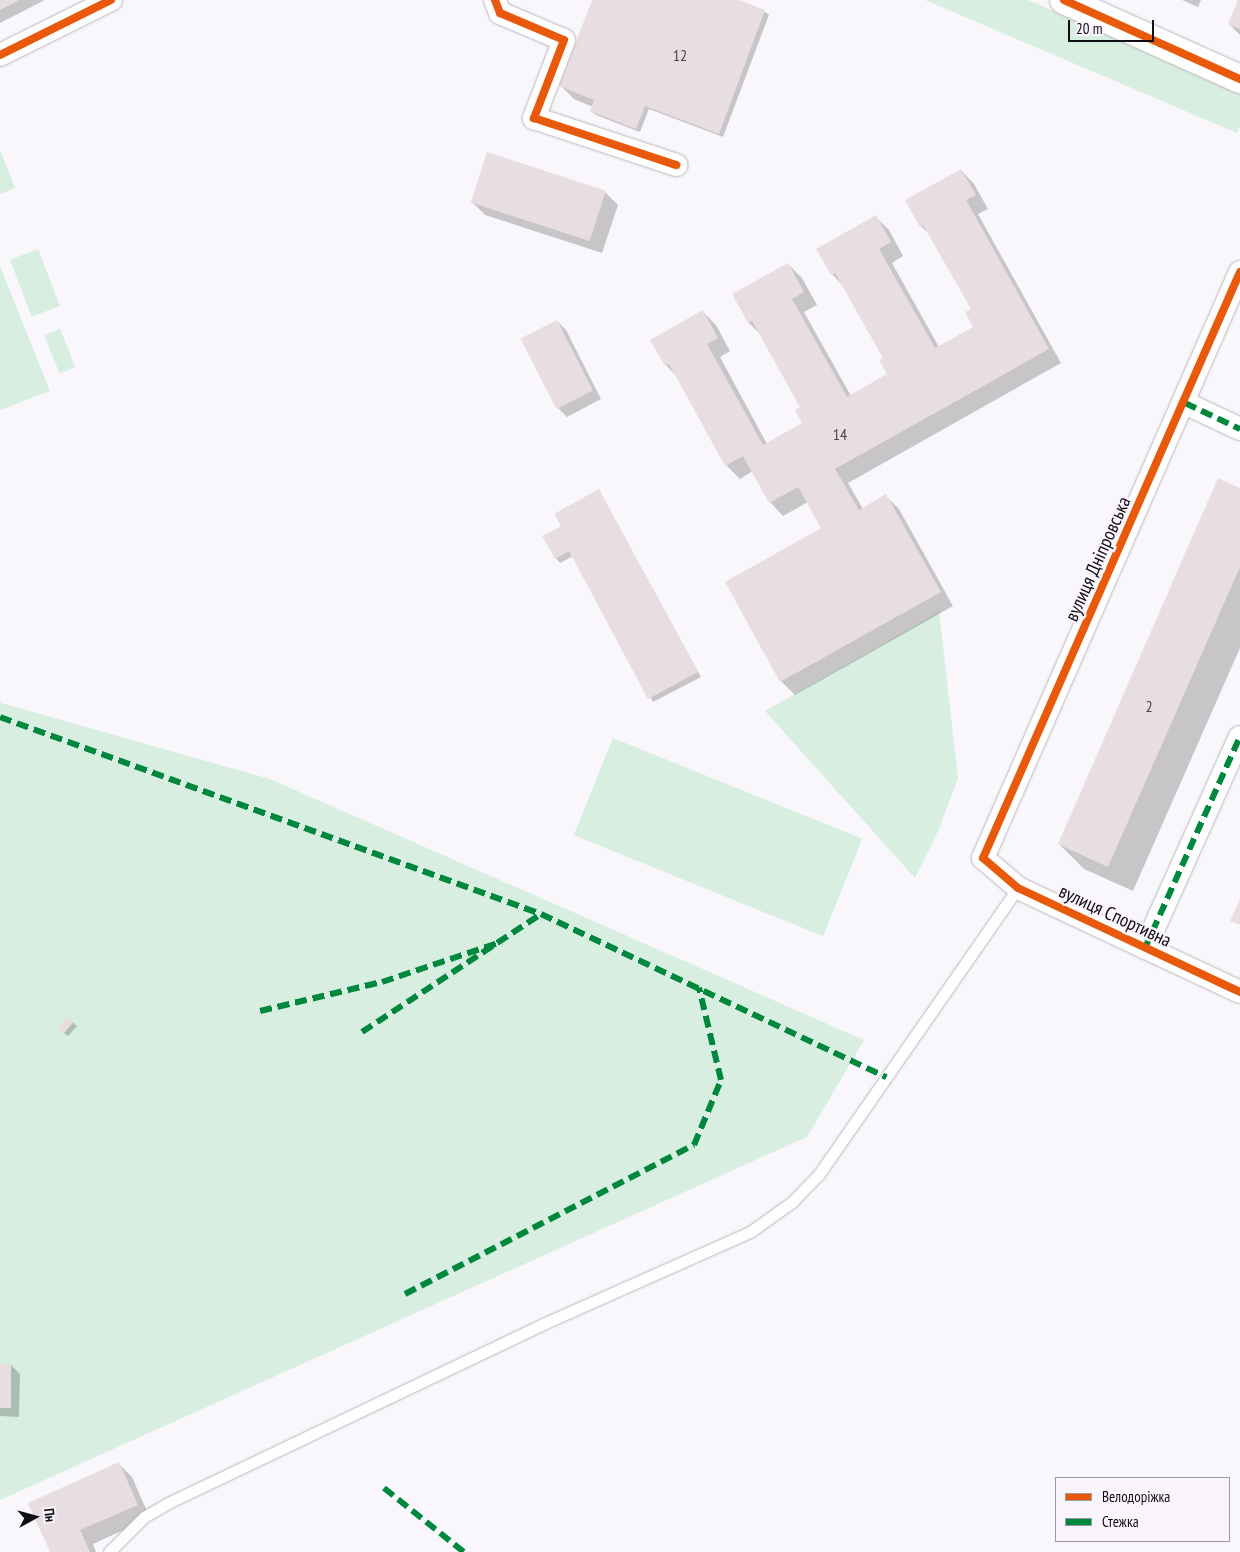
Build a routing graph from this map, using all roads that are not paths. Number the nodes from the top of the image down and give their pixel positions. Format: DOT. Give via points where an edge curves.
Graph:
graph roads {
  1 [pos="111,0"];
  2 [pos="495,0"];
  3 [pos="1064,0"];
  4 [pos="0,55"];
  5 [pos="1240,79"];
  6 [pos="676,164"];
  7 [pos="1239,276"];
  8 [pos="1184,403"];
  9 [pos="1240,429"];
  10 [pos="1240,738"];
  11 [pos="983,858"];
  12 [pos="1018,888"];
  13 [pos="1145,948"];
  14 [pos="1240,992"];
  15 [pos="109,1552"];
  1 -- 4 [label="street"];
  2 -- 6 [label="street" via="500,13 564,40 534,118"];
  3 -- 5 [label="street"];
  7 -- 8 [label="street, вулиця Дніпровська"];
  8 -- 9 [label="street"];
  8 -- 11 [label="street, вулиця Дніпровська"];
  10 -- 13 [label="street"];
  11 -- 12 [label="street, вулиця Спортивна"];
  12 -- 13 [label="street, вулиця Спортивна"];
  12 -- 15 [label="lane" via="819,1174 792,1202 750,1232 543,1324 168,1503 144,1516"];
  13 -- 14 [label="street, вулиця Спортивна"];
}
